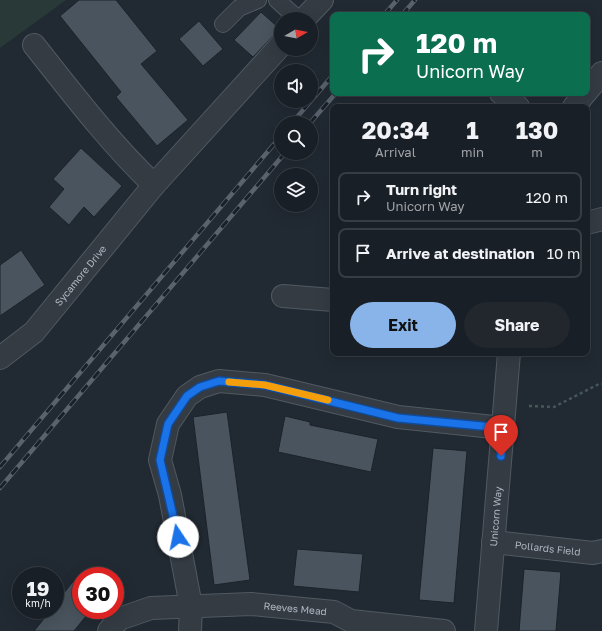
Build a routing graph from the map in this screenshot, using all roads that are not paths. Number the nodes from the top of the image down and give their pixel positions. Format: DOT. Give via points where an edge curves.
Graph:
graph roads {
  1 [pos="258,0"];
  2 [pos="277,0"];
  3 [pos="322,0"];
  4 [pos="290,12"];
  5 [pos="311,12"];
  6 [pos="223,24"];
  7 [pos="34,45"];
  8 [pos="274,53"];
  9 [pos="602,73"];
  10 [pos="590,87"];
  11 [pos="505,96"];
  12 [pos="583,96"];
  13 [pos="514,104"];
  14 [pos="576,104"];
  15 [pos="154,185"];
  16 [pos="602,219"];
  17 [pos="590,222"];
  18 [pos="283,296"];
  19 [pos="330,300"];
  20 [pos="509,356"];
  21 [pos="0,358"];
  22 [pos="503,428"];
  23 [pos="493,542"];
  24 [pos="602,551"];
  25 [pos="191,606"];
  26 [pos="109,631"];
  27 [pos="190,631"];
  28 [pos="444,631"];
  29 [pos="486,631"];
  1 -- 6 [label="lane" via="239,8"];
  2 -- 4 [label="lane"];
  3 -- 5 [label="street"];
  7 -- 15 [label="street" via="90,116"];
  8 -- 15 [label="street, Sycamore Drive"];
  9 -- 10 [label="street"];
  11 -- 13 [label="street"];
  12 -- 14 [label="street"];
  15 -- 21 [label="street, Sycamore Drive" via="34,332"];
  16 -- 17 [label="street"];
  18 -- 19 [label="street"];
  20 -- 22 [label="street, Unicorn Way"];
  22 -- 23 [label="street, Unicorn Way"];
  22 -- 25 [label="street" via="398,418 265,385 219,381 200,387 187,396 168,424 160,460 170,495"];
  23 -- 24 [label="street, Pollards Field" via="593,553"];
  23 -- 29 [label="street, Unicorn Way"];
  25 -- 26 [label="street, Reeves Mead" via="151,608 119,619"];
  25 -- 27 [label="street"];
  25 -- 28 [label="street, Reeves Mead" via="251,604 334,612 351,621"];
}
